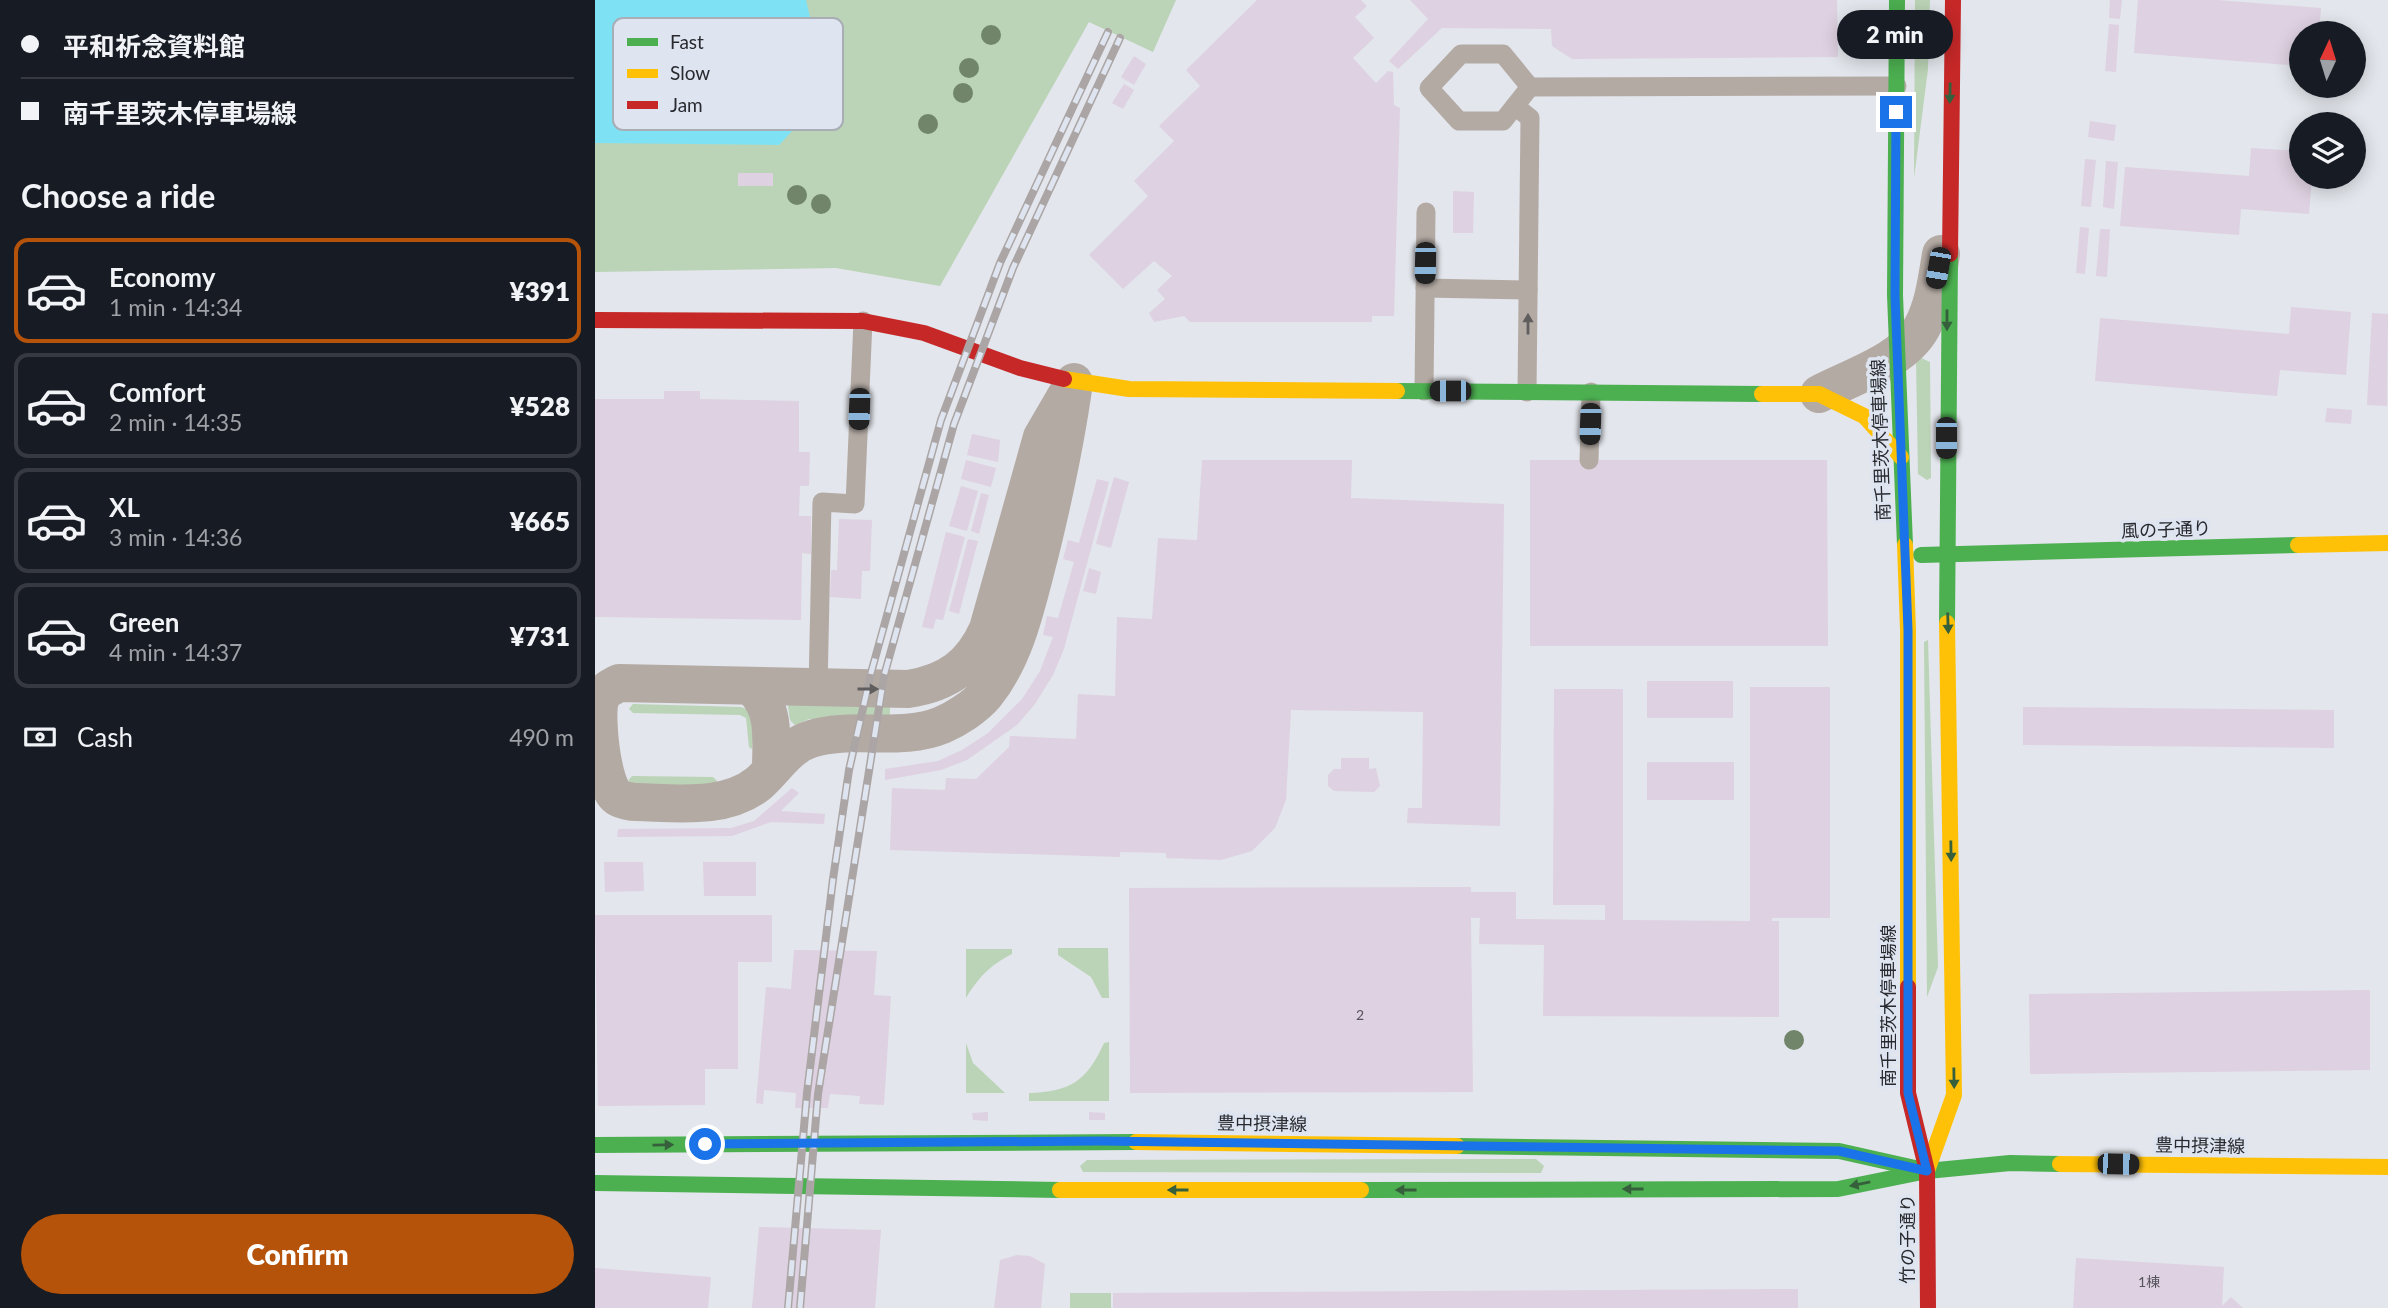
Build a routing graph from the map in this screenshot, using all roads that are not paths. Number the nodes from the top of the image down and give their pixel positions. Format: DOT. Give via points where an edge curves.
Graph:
graph roads {
  1 [pos="1897,0"];
  2 [pos="1952,0"];
  3 [pos="1897,86"];
  4 [pos="1530,87"];
  5 [pos="1515,106"];
  6 [pos="1426,212"];
  7 [pos="1948,219"];
  8 [pos="1425,288"];
  9 [pos="1528,290"];
  10 [pos="1895,295"];
  11 [pos="595,320"];
  12 [pos="863,321"];
  13 [pos="1897,354"];
  14 [pos="1074,382"];
  15 [pos="1424,391"];
  16 [pos="1527,392"];
  17 [pos="1591,392"];
  18 [pos="1819,394"];
  19 [pos="1901,457"];
  20 [pos="1589,460"];
  21 [pos="2388,543"];
  22 [pos="1905,555"];
  23 [pos="1946,555"];
  24 [pos="595,663"];
  25 [pos="702,686"];
  26 [pos="753,688"];
  27 [pos="818,689"];
  28 [pos="771,769"];
  29 [pos="595,1145"];
  30 [pos="2388,1167"];
  31 [pos="1927,1171"];
  32 [pos="595,1182"];
  33 [pos="1928,1308"];
  1 -- 3 [label="main road, 南千里茨木停車場線"];
  2 -- 7 [label="main road, one-way"];
  3 -- 4 [label="lane"];
  3 -- 10 [label="main road, 南千里茨木停車場線"];
  4 -- 5 [label="lane"];
  4 -- 5 [label="lane" via="1503,54 1461,54 1429,88 1459,121 1503,121"];
  5 -- 9 [label="lane" via="1529,118"];
  6 -- 8 [label="lane"];
  7 -- 13 [label="street" via="1934,293 1921,328"];
  7 -- 23 [label="main road, one-way"];
  8 -- 9 [label="lane"];
  8 -- 15 [label="lane"];
  16 -- 9 [label="lane, one-way"];
  10 -- 13 [label="main road, 南千里茨木停車場線"];
  10 -- 18 [label="street" via="1870,351"];
  11 -- 12 [label="main road"];
  12 -- 14 [label="main road" via="924,333"];
  12 -- 27 [label="lane" via="855,503 822,502"];
  13 -- 18 [label="street"];
  13 -- 19 [label="main road, 南千里茨木停車場線"];
  14 -- 15 [label="main road" via="1129,389"];
  27 -- 14 [label="street, one-way" via="927,687 971,660 988,629 1042,437"];
  14 -- 28 [label="street" via="1066,443 1022,622 999,674 983,697 952,720 925,731 814,738 795,747"];
  15 -- 16 [label="main road"];
  16 -- 17 [label="main road"];
  17 -- 18 [label="main road"];
  17 -- 20 [label="lane"];
  18 -- 19 [label="main road" via="1864,416"];
  19 -- 22 [label="main road, 南千里茨木停車場線"];
  21 -- 23 [label="main road, 風の子通り"];
  22 -- 23 [label="main road, 風の子通り"];
  22 -- 31 [label="main road, 南千里茨木停車場線" via="1908,1093"];
  23 -- 31 [label="main road, one-way" via="1954,1095"];
  24 -- 25 [label="street" via="670,662 687,666"];
  25 -- 26 [label="street"];
  25 -- 28 [label="street" via="619,683 607,689 600,700 600,724 607,785 616,797 632,802 713,802 739,796"];
  26 -- 27 [label="street"];
  26 -- 28 [label="street" via="770,717"];
  29 -- 31 [label="main road, 豊中摂津線, one-way" via="1098,1141 1839,1151"];
  30 -- 31 [label="main road, 豊中摂津線" via="2010,1163"];
  31 -- 32 [label="main road, 豊中摂津線, one-way" via="1825,1189 1094,1190"];
  31 -- 33 [label="main road, 竹の子通り"];
}
